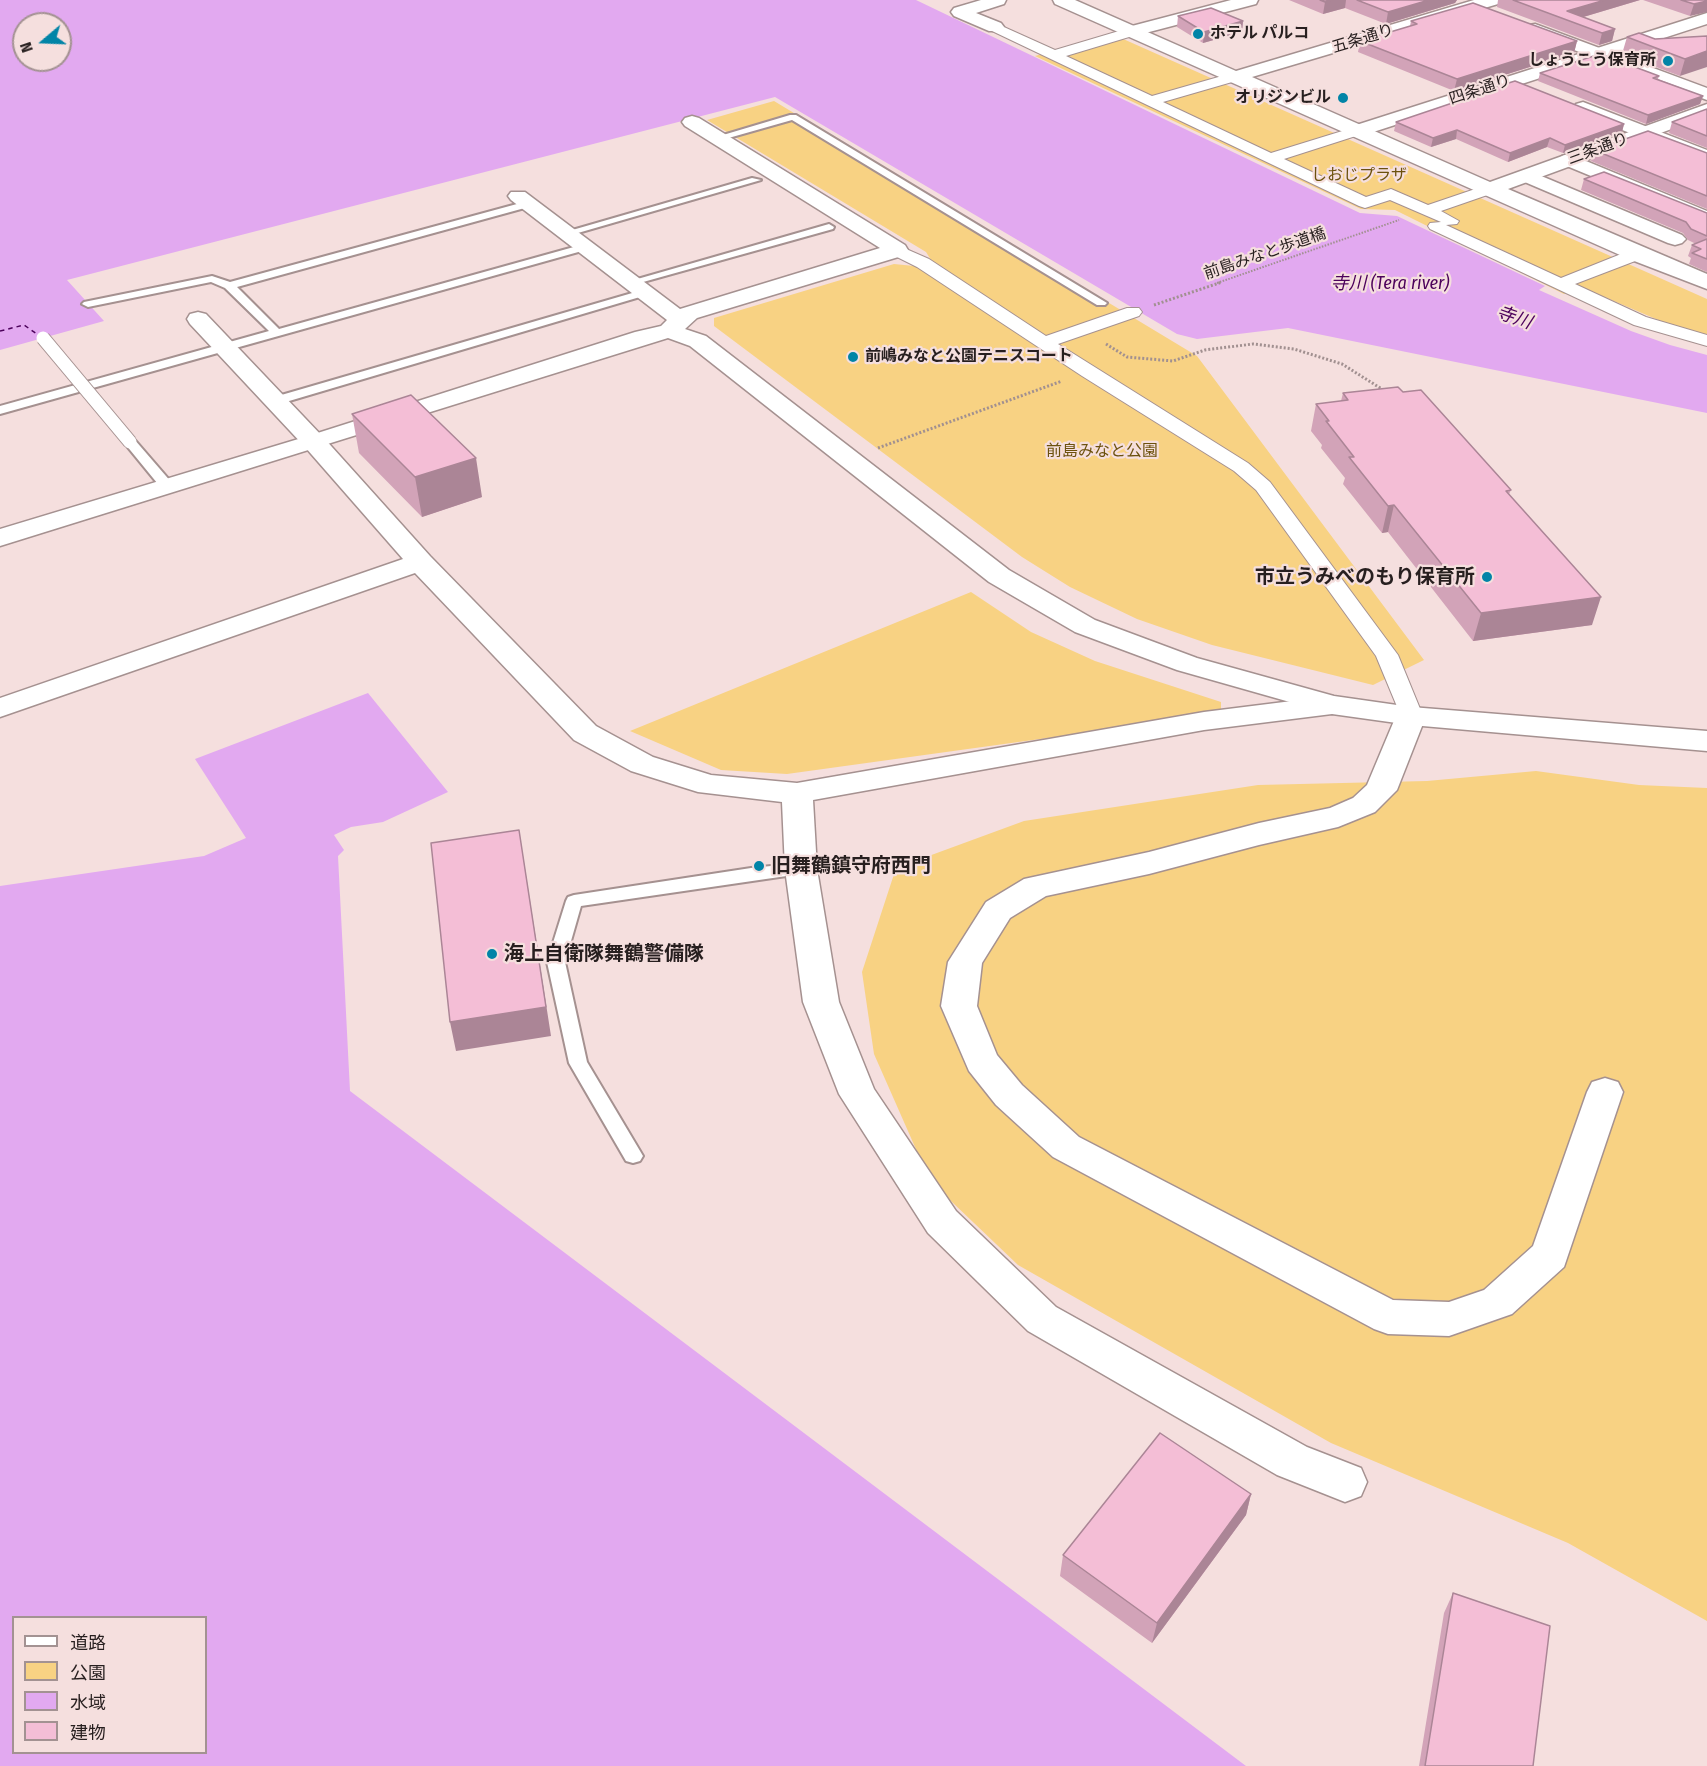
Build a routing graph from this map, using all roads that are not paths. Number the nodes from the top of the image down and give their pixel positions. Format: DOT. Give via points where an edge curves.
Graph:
graph roads {
  1 [pos="998,0"];
  2 [pos="1061,0"];
  3 [pos="1250,0"];
  4 [pos="1465,3"];
  5 [pos="1494,7"];
  6 [pos="1707,18"];
  7 [pos="1516,22"];
  8 [pos="994,27"];
  9 [pos="1134,31"];
  10 [pos="1598,53"];
  11 [pos="1053,55"];
  12 [pos="1233,77"];
  13 [pos="1512,80"];
  14 [pos="1543,92"];
  15 [pos="1707,94"];
  16 [pos="1564,100"];
  17 [pos="1150,101"];
  18 [pos="1707,110"];
  19 [pos="692,122"];
  20 [pos="1357,131"];
  21 [pos="1644,132"];
  22 [pos="718,138"];
  23 [pos="1707,157"];
  24 [pos="1270,158"];
  25 [pos="1569,160"];
  26 [pos="1527,176"];
  27 [pos="756,180"];
  28 [pos="1490,189"];
  29 [pos="523,200"];
  30 [pos="1428,210"];
  31 [pos="1707,218"];
  32 [pos="1707,226"];
  33 [pos="829,227"];
  34 [pos="567,233"];
  35 [pos="1675,239"];
  36 [pos="585,247"];
  37 [pos="897,250"];
  38 [pos="1637,254"];
  39 [pos="1707,282"];
  40 [pos="1560,284"];
  41 [pos="229,286"];
  42 [pos="639,287"];
  43 [pos="1101,303"];
  44 [pos="88,304"];
  45 [pos="1133,312"];
  46 [pos="198,319"];
  47 [pos="675,325"];
  48 [pos="277,333"];
  49 [pos="43,338"];
  50 [pos="1707,341"];
  51 [pos="1044,343"];
  52 [pos="225,348"];
  53 [pos="275,401"];
  54 [pos="0,410"];
  55 [pos="314,442"];
  56 [pos="167,486"];
  57 [pos="0,538"];
  58 [pos="420,562"];
  59 [pos="1332,705"];
  60 [pos="0,708"];
  61 [pos="1411,716"];
  62 [pos="1707,741"];
  63 [pos="796,793"];
  64 [pos="801,869"];
  65 [pos="1605,1092"];
  66 [pos="633,1156"];
  67 [pos="1345,1482"];
  1 -- 8 [label="street" via="960,12"];
  2 -- 9 [label="street"];
  3 -- 9 [label="street"];
  4 -- 5 [label="street"];
  4 -- 12 [label="street, 五条通り"];
  6 -- 10 [label="street, 四条通り"];
  7 -- 10 [label="street"];
  8 -- 11 [label="street"];
  9 -- 11 [label="street"];
  9 -- 12 [label="street"];
  10 -- 13 [label="street, 四条通り"];
  10 -- 15 [label="street"];
  11 -- 17 [label="street"];
  12 -- 17 [label="street"];
  12 -- 20 [label="street"];
  13 -- 14 [label="street"];
  13 -- 20 [label="street, 四条通り"];
  16 -- 21 [label="street"];
  17 -- 24 [label="street"];
  18 -- 21 [label="street, 三条通り"];
  19 -- 22 [label="street"];
  20 -- 24 [label="street"];
  20 -- 28 [label="street"];
  21 -- 23 [label="street"];
  21 -- 25 [label="street, 三条通り"];
  22 -- 37 [label="street"];
  22 -- 43 [label="lane" via="794,117"];
  24 -- 30 [label="street" via="1365,203 1391,194"];
  25 -- 26 [label="street, 三条通り"];
  25 -- 31 [label="street"];
  26 -- 28 [label="street, 三条通り"];
  26 -- 35 [label="street"];
  27 -- 34 [label="lane"];
  28 -- 30 [label="street"];
  28 -- 38 [label="street"];
  29 -- 34 [label="street"];
  29 -- 41 [label="lane"];
  30 -- 40 [label="street" via="1451,221 1436,226"];
  32 -- 35 [label="street"];
  33 -- 42 [label="lane"];
  34 -- 36 [label="street"];
  35 -- 38 [label="street"];
  36 -- 42 [label="street"];
  36 -- 48 [label="lane"];
  37 -- 47 [label="street" via="689,312"];
  37 -- 51 [label="street"];
  38 -- 39 [label="street"];
  38 -- 40 [label="street"];
  40 -- 50 [label="street" via="1640,321"];
  41 -- 44 [label="lane" via="212,279"];
  41 -- 48 [label="lane"];
  42 -- 47 [label="street"];
  42 -- 53 [label="lane"];
  45 -- 51 [label="street"];
  46 -- 52 [label="street"];
  47 -- 55 [label="street"];
  47 -- 59 [label="street" via="999,576 1085,626 1187,664"];
  48 -- 52 [label="lane"];
  49 -- 56 [label="lane, bridge"];
  51 -- 61 [label="street" via="1241,467 1263,486 1387,655"];
  52 -- 53 [label="street"];
  52 -- 54 [label="lane"];
  53 -- 55 [label="street"];
  55 -- 56 [label="street"];
  55 -- 58 [label="street"];
  56 -- 57 [label="street"];
  58 -- 60 [label="street"];
  58 -- 63 [label="street" via="585,734 642,764 709,785"];
  59 -- 61 [label="street"];
  59 -- 63 [label="street" via="1204,721"];
  61 -- 62 [label="street"];
  61 -- 65 [label="street" via="1381,790 1364,805 1338,817 1036,887 998,910 965,962 959,1006 982,1061 1009,1095 1066,1147 1388,1317 1449,1319 1498,1302 1550,1255"];
  63 -- 64 [label="street"];
  64 -- 66 [label="lane" via="574,901 556,962 578,1063"];
  64 -- 67 [label="street" via="821,1002 856,1094 942,1221 1042,1320 1292,1461"];
}
